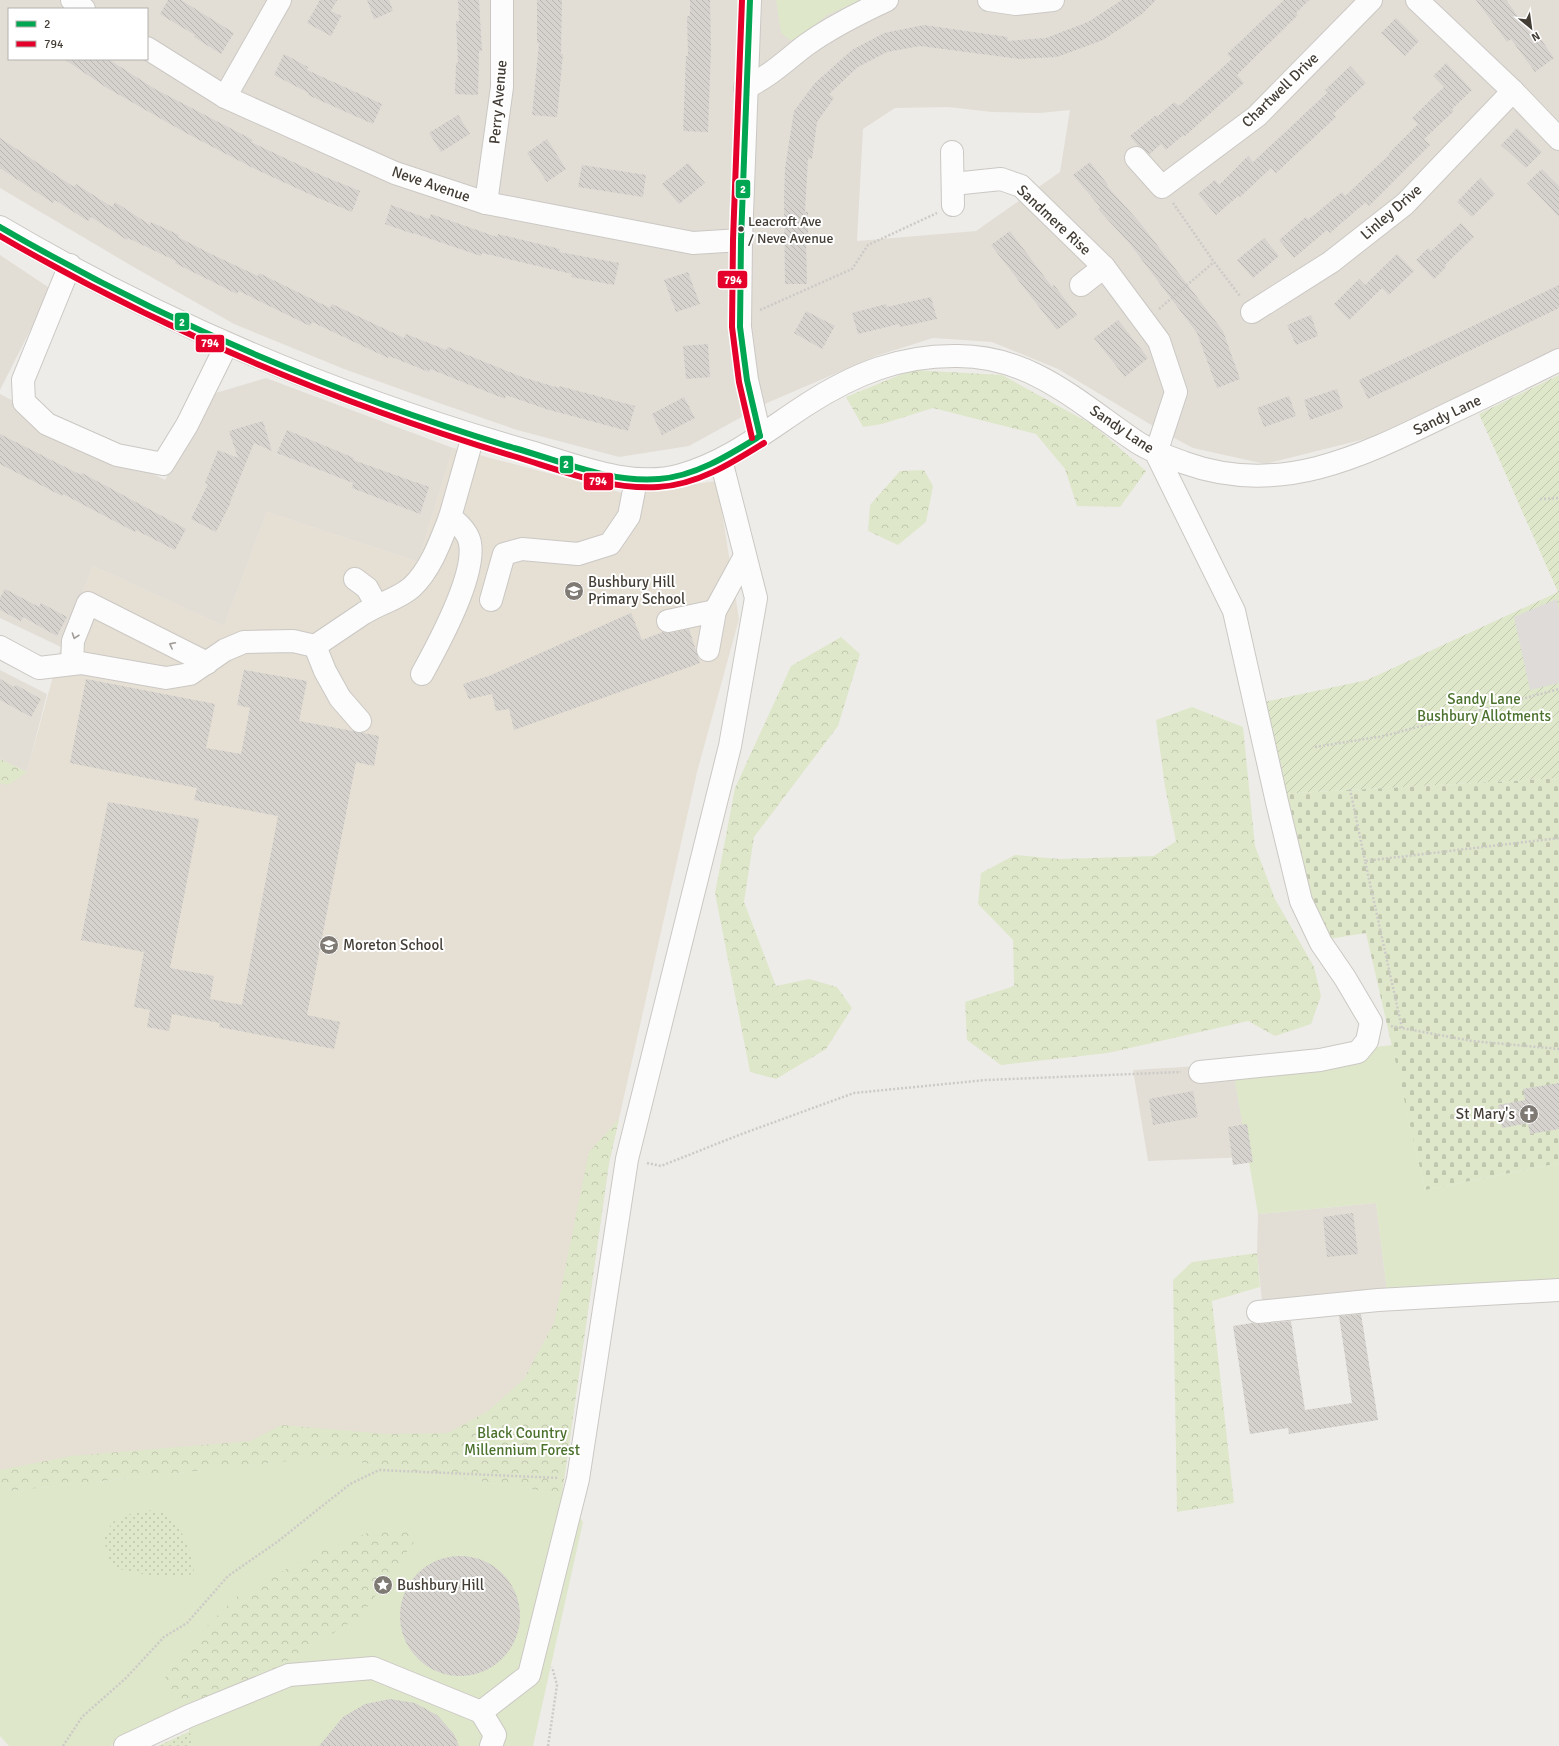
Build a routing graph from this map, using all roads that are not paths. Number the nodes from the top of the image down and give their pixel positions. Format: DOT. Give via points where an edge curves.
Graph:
graph roads {
  1 [pos="72,0"];
  2 [pos="280,0"];
  3 [pos="502,0"];
  4 [pos="750,0"];
  5 [pos="887,0"];
  6 [pos="989,0"];
  7 [pos="1053,0"];
  8 [pos="1371,0"];
  9 [pos="1417,0"];
  10 [pos="83,8"];
  11 [pos="148,49"];
  12 [pos="745,88"];
  13 [pos="1513,91"];
  14 [pos="225,97"];
  15 [pos="1559,139"];
  16 [pos="952,152"];
  17 [pos="1136,158"];
  18 [pos="486,203"];
  19 [pos="0,227"];
  20 [pos="741,240"];
  21 [pos="70,265"];
  22 [pos="1104,267"];
  23 [pos="1082,285"];
  24 [pos="1252,312"];
  25 [pos="227,344"];
  26 [pos="1559,360"];
  27 [pos="473,436"];
  28 [pos="760,436"];
  29 [pos="1156,453"];
  30 [pos="721,460"];
  31 [pos="636,480"];
  32 [pos="450,517"];
  33 [pos="745,556"];
  34 [pos="355,579"];
  35 [pos="491,600"];
  36 [pos="377,606"];
  37 [pos="715,611"];
  38 [pos="668,621"];
  39 [pos="315,646"];
  40 [pos="0,647"];
  41 [pos="708,650"];
  42 [pos="72,663"];
  43 [pos="207,663"];
  44 [pos="422,674"];
  45 [pos="360,721"];
  46 [pos="1200,1072"];
  47 [pos="1559,1290"];
  48 [pos="1258,1312"];
  49 [pos="481,1712"];
  50 [pos="125,1746"];
  51 [pos="491,1746"];
  1 -- 10 [label="street"];
  2 -- 14 [label="street"];
  3 -- 18 [label="street, Perry Avenue" via="502,87"];
  4 -- 12 [label="street"];
  5 -- 12 [label="street" via="854,15 807,45 762,80"];
  6 -- 7 [label="street" via="1016,4"];
  8 -- 17 [label="street, Chartwell Drive" via="1257,116 1162,186"];
  9 -- 13 [label="street"];
  11 -- 14 [label="street, Neve Avenue"];
  12 -- 20 [label="street"];
  13 -- 15 [label="street"];
  13 -- 24 [label="street, Linley Drive" via="1405,204 1331,262"];
  14 -- 18 [label="street, Neve Avenue" via="396,173"];
  16 -- 22 [label="street, Sandmere Rise" via="953,195 1001,179 1021,186"];
  18 -- 20 [label="street, Neve Avenue" via="693,243"];
  19 -- 21 [label="street, Sandy Lane"];
  20 -- 28 [label="street" via="740,319 747,380"];
  21 -- 25 [label="street, Sandy Lane"];
  21 -- 25 [label="street" via="22,380 24,402 47,424 118,455 163,464 187,425"];
  22 -- 23 [label="street, Sandmere Rise"];
  22 -- 29 [label="street, Sandmere Rise" via="1159,341 1176,392"];
  25 -- 27 [label="street, Sandy Lane" via="353,395"];
  26 -- 29 [label="street, Sandy Lane" via="1388,444 1354,458 1319,468 1292,474 1242,476 1203,470"];
  27 -- 31 [label="street, Sandy Lane"];
  27 -- 32 [label="street"];
  28 -- 29 [label="street, Sandy Lane" via="848,380 880,366 920,358 960,355 989,359 1039,376 1061,388 1134,441"];
  28 -- 30 [label="street, Sandy Lane"];
  29 -- 46 [label="street" via="1234,611 1301,901 1321,943 1370,1022 1367,1041 1358,1052 1320,1060"];
  30 -- 31 [label="street, Sandy Lane" via="676,477"];
  30 -- 33 [label="street"];
  31 -- 35 [label="street" via="629,516 610,544 578,554 522,549 504,554"];
  32 -- 36 [label="street" via="422,576 411,588"];
  32 -- 44 [label="street" via="466,534 470,543 470,560 452,618"];
  33 -- 37 [label="street"];
  33 -- 49 [label="street" via="756,598 730,746 627,1159 578,1479 529,1674"];
  34 -- 36 [label="street" via="367,588"];
  36 -- 39 [label="street"];
  37 -- 38 [label="street"];
  37 -- 41 [label="street"];
  39 -- 43 [label="street" via="293,641 244,642 224,650"];
  39 -- 45 [label="street" via="340,698"];
  40 -- 42 [label="street" via="39,668"];
  42 -- 43 [label="street" via="166,678 190,674"];
  43 -- 42 [label="street, one-way" via="88,603 73,641"];
  47 -- 48 [label="street" via="1378,1300"];
  49 -- 50 [label="street" via="373,1668 289,1675 188,1716"];
  49 -- 51 [label="street" via="495,1735"];
}
